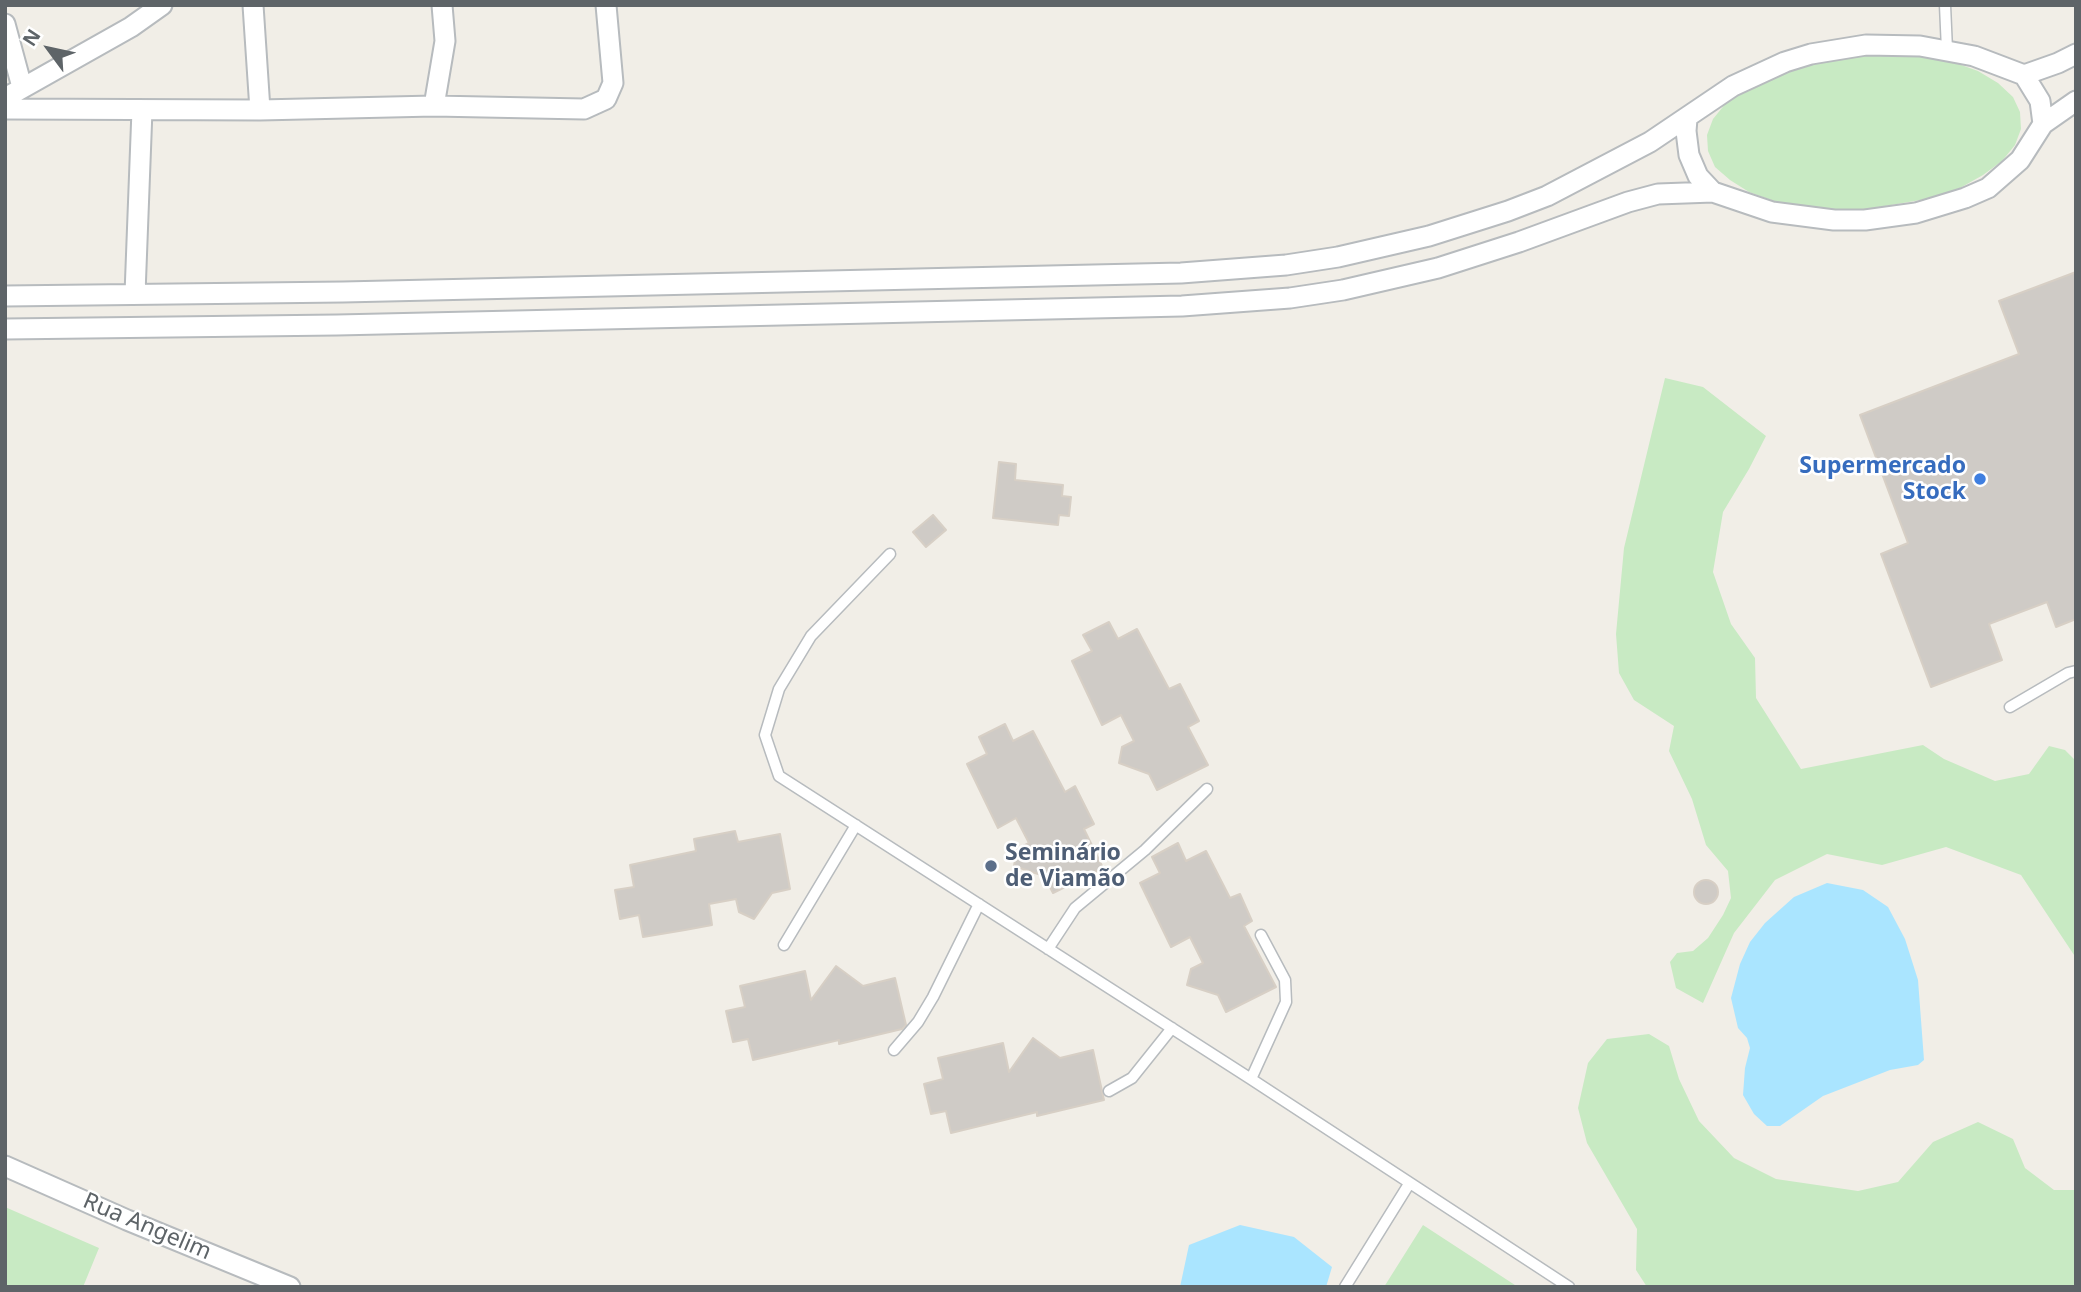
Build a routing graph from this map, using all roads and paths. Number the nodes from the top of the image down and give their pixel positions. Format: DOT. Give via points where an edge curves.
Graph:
graph roads {
  1 [pos="162,5"];
  2 [pos="253,5"];
  3 [pos="442,5"];
  4 [pos="606,5"];
  5 [pos="1945,5"];
  6 [pos="5,24"];
  7 [pos="1947,50"];
  8 [pos="2076,54"];
  9 [pos="2024,75"];
  10 [pos="22,87"];
  11 [pos="5,98"];
  12 [pos="2076,101"];
  13 [pos="434,106"];
  14 [pos="5,108"];
  15 [pos="142,110"];
  16 [pos="260,110"];
  17 [pos="1687,119"];
  18 [pos="2043,124"];
  19 [pos="1713,192"];
  20 [pos="1107,274"];
  21 [pos="567,287"];
  22 [pos="135,294"];
  23 [pos="5,296"];
  24 [pos="1109,307"];
  25 [pos="568,319"];
  26 [pos="5,329"];
  27 [pos="890,554"];
  28 [pos="2076,671"];
  29 [pos="2010,707"];
  30 [pos="1207,789"];
  31 [pos="856,825"];
  32 [pos="979,904"];
  33 [pos="1261,935"];
  34 [pos="784,945"];
  35 [pos="1048,949"];
  36 [pos="1172,1028"];
  37 [pos="894,1050"];
  38 [pos="1251,1079"];
  39 [pos="1109,1091"];
  40 [pos="5,1166"];
  41 [pos="1409,1184"];
  42 [pos="290,1287"];
  43 [pos="1345,1287"];
  44 [pos="1569,1287"];
  1 -- 10 [label="street"];
  2 -- 16 [label="street"];
  3 -- 13 [label="street" via="445,41"];
  4 -- 13 [label="street" via="613,83 606,99 584,108"];
  5 -- 7 [label="lane"];
  6 -- 10 [label="street"];
  7 -- 9 [label="street"];
  7 -- 17 [label="street" via="1880,45 1811,54 1758,73"];
  8 -- 9 [label="street"];
  9 -- 18 [label="street" via="2039,101"];
  10 -- 11 [label="street"];
  12 -- 18 [label="street"];
  13 -- 16 [label="street"];
  14 -- 15 [label="street"];
  15 -- 16 [label="street"];
  15 -- 22 [label="street"];
  17 -- 19 [label="street" via="1689,156 1698,176"];
  17 -- 20 [label="street" via="1547,195 1429,236 1286,265"];
  18 -- 19 [label="street" via="2020,160 1988,188 1916,213 1865,220 1803,218"];
  19 -- 24 [label="street" via="1658,194 1438,268 1343,290 1236,303"];
  20 -- 21 [label="street"];
  20 -- 24 [label="street"];
  21 -- 22 [label="street"];
  21 -- 25 [label="street"];
  22 -- 23 [label="street"];
  24 -- 25 [label="street"];
  25 -- 26 [label="street"];
  27 -- 31 [label="lane" via="811,636 779,690 765,735 779,776"];
  28 -- 29 [label="lane"];
  30 -- 35 [label="lane" via="1145,850 1075,908"];
  31 -- 32 [label="lane"];
  31 -- 34 [label="lane"];
  32 -- 35 [label="lane"];
  32 -- 37 [label="lane" via="933,997"];
  33 -- 38 [label="lane" via="1285,979 1286,1002"];
  35 -- 36 [label="lane"];
  36 -- 38 [label="lane"];
  36 -- 39 [label="lane" via="1132,1078"];
  38 -- 41 [label="lane"];
  40 -- 42 [label="street, Rua Angelim"];
  41 -- 43 [label="lane"];
  41 -- 44 [label="lane"];
}
